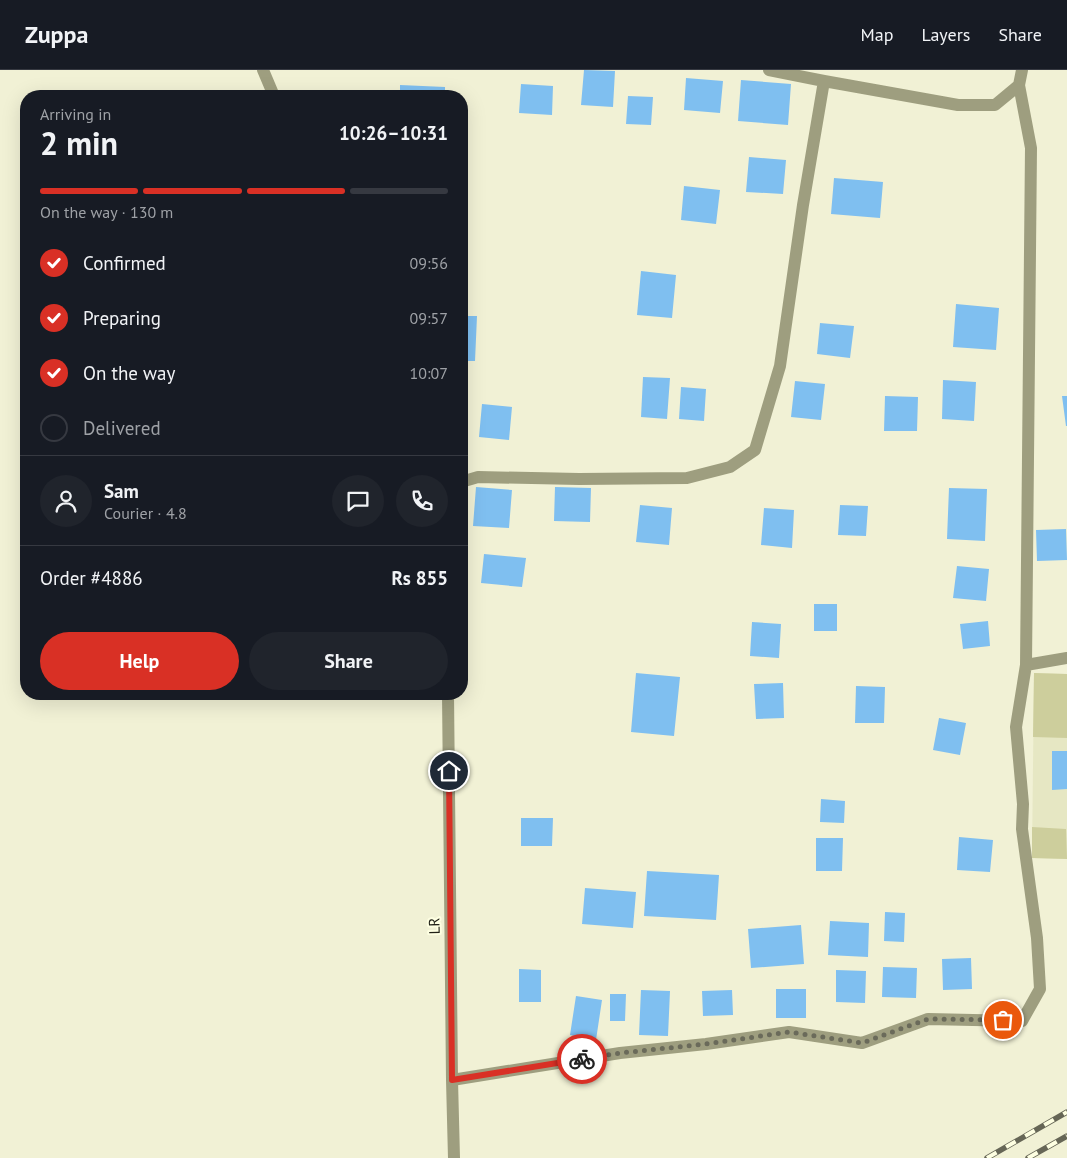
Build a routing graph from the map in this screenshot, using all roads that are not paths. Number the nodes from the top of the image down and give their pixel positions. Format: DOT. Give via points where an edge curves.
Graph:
graph roads {
  1 [pos="263,70"];
  2 [pos="769,70"];
  3 [pos="1022,70"];
  4 [pos="824,82"];
  5 [pos="1019,85"];
  6 [pos="271,90"];
  7 [pos="468,480"];
  8 [pos="1067,658"];
  9 [pos="1026,665"];
  10 [pos="448,700"];
  11 [pos="452,1080"];
  12 [pos="454,1158"];
  1 -- 6 [label="street"];
  2 -- 4 [label="street"];
  3 -- 5 [label="street"];
  4 -- 5 [label="street" via="958,105 995,105"];
  4 -- 7 [label="street" via="780,366 755,450 730,467 686,478 478,477"];
  5 -- 9 [label="street" via="1031,148"];
  8 -- 9 [label="street"];
  9 -- 11 [label="street" via="1016,727 1022,829 1037,938 1040,989 1022,1021 928,1019 862,1043 789,1032 620,1053"];
  10 -- 11 [label="street, LR"];
  11 -- 12 [label="street, LR"];
}
